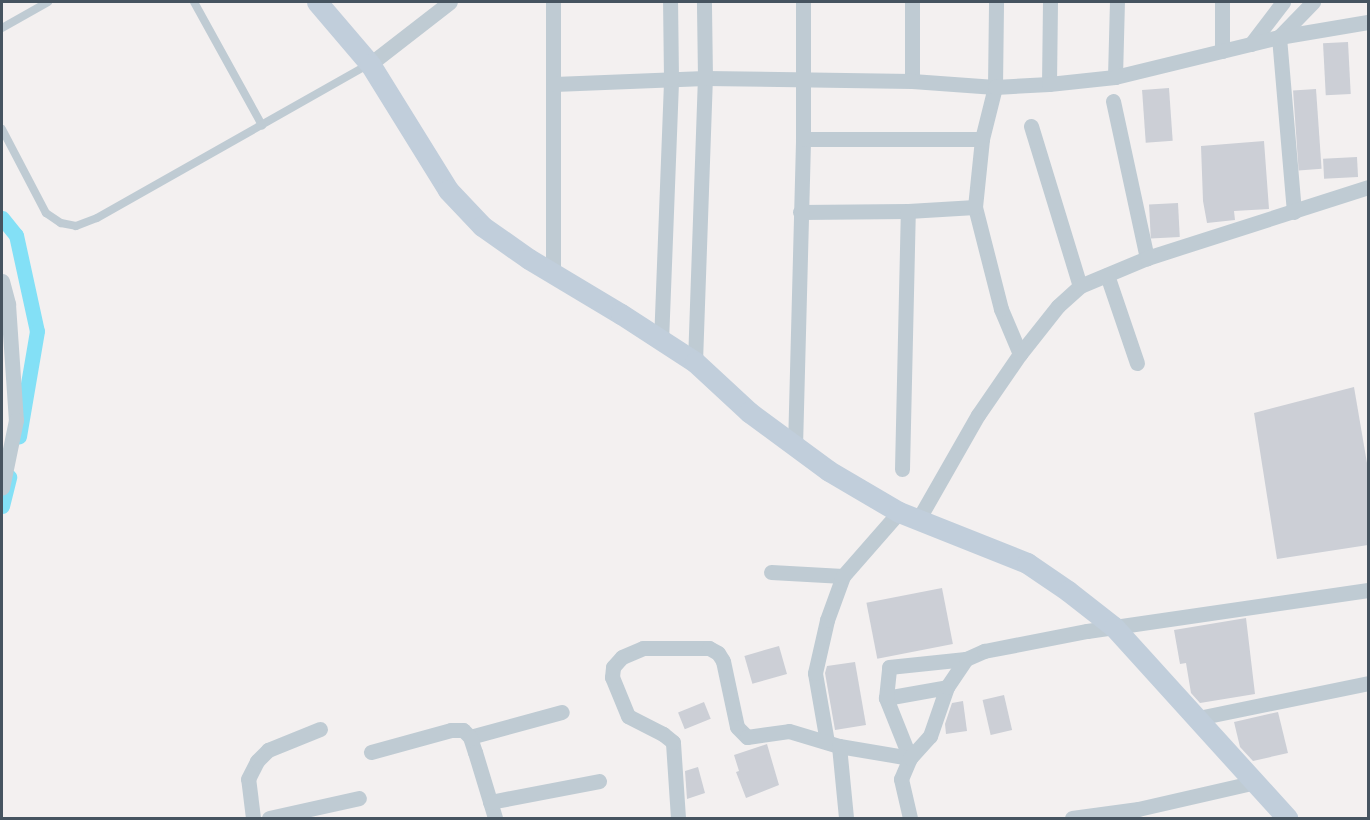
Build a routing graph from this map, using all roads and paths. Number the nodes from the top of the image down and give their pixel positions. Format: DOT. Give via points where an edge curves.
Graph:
graph roads {
  1 [pos="48,2"];
  2 [pos="194,2"];
  3 [pos="317,2"];
  4 [pos="450,2"];
  5 [pos="553,2"];
  6 [pos="670,2"];
  7 [pos="704,2"];
  8 [pos="803,2"];
  9 [pos="912,2"];
  10 [pos="996,2"];
  11 [pos="1050,2"];
  12 [pos="1118,2"];
  13 [pos="1222,2"];
  14 [pos="1283,2"];
  15 [pos="1313,2"];
  16 [pos="1368,22"];
  17 [pos="2,28"];
  18 [pos="1279,37"];
  19 [pos="1251,44"];
  20 [pos="1222,51"];
  21 [pos="370,64"];
  22 [pos="1115,77"];
  23 [pos="705,78"];
  24 [pos="671,79"];
  25 [pos="803,79"];
  26 [pos="912,81"];
  27 [pos="555,84"];
  28 [pos="1049,84"];
  29 [pos="994,87"];
  30 [pos="1113,100"];
  31 [pos="262,125"];
  32 [pos="1031,126"];
  33 [pos="2,129"];
  34 [pos="803,139"];
  35 [pos="982,139"];
  36 [pos="1368,187"];
  37 [pos="975,207"];
  38 [pos="908,211"];
  39 [pos="800,212"];
  40 [pos="1294,212"];
  41 [pos="1147,258"];
  42 [pos="553,274"];
  43 [pos="1107,275"];
  44 [pos="2,281"];
  45 [pos="1080,286"];
  46 [pos="661,342"];
  47 [pos="1020,354"];
  48 [pos="695,362"];
  49 [pos="1137,363"];
  50 [pos="795,447"];
  51 [pos="902,469"];
  52 [pos="2,488"];
  53 [pos="909,516"];
  54 [pos="771,572"];
  55 [pos="843,576"];
  56 [pos="1368,590"];
  57 [pos="1114,627"];
  58 [pos="966,659"];
  59 [pos="1368,683"];
  60 [pos="946,687"];
  61 [pos="886,698"];
  62 [pos="562,712"];
  63 [pos="1198,718"];
  64 [pos="320,729"];
  65 [pos="470,737"];
  66 [pos="833,744"];
  67 [pos="370,752"];
  68 [pos="910,758"];
  69 [pos="598,781"];
  70 [pos="1256,782"];
  71 [pos="359,798"];
  72 [pos="490,802"];
  73 [pos="253,819"];
  74 [pos="269,819"];
  75 [pos="495,819"];
  76 [pos="678,819"];
  77 [pos="846,819"];
  78 [pos="910,819"];
  79 [pos="1072,819"];
  80 [pos="1287,819"];
  1 -- 17 [label="lane"];
  2 -- 31 [label="lane"];
  3 -- 21 [label="street"];
  4 -- 21 [label="street"];
  5 -- 27 [label="street"];
  6 -- 24 [label="street"];
  7 -- 23 [label="street"];
  8 -- 25 [label="street"];
  9 -- 26 [label="street"];
  10 -- 29 [label="street"];
  11 -- 28 [label="street"];
  12 -- 22 [label="street"];
  13 -- 20 [label="street"];
  14 -- 19 [label="street"];
  15 -- 18 [label="street"];
  16 -- 18 [label="street"];
  18 -- 19 [label="street"];
  18 -- 40 [label="street"];
  19 -- 20 [label="street"];
  20 -- 22 [label="street"];
  21 -- 31 [label="lane"];
  21 -- 42 [label="street" via="448,190 482,226"];
  22 -- 28 [label="street"];
  23 -- 24 [label="street"];
  23 -- 25 [label="street"];
  23 -- 48 [label="street"];
  24 -- 27 [label="street"];
  24 -- 46 [label="street"];
  25 -- 26 [label="street"];
  25 -- 34 [label="street"];
  26 -- 29 [label="street"];
  27 -- 42 [label="street"];
  28 -- 29 [label="street"];
  29 -- 35 [label="street"];
  30 -- 41 [label="street"];
  31 -- 33 [label="lane" via="76,226 60,223 46,213"];
  32 -- 45 [label="street"];
  34 -- 35 [label="street"];
  34 -- 39 [label="street"];
  35 -- 37 [label="street"];
  36 -- 40 [label="street"];
  37 -- 38 [label="street"];
  37 -- 47 [label="street" via="1001,309"];
  38 -- 39 [label="street"];
  38 -- 51 [label="street"];
  39 -- 50 [label="street"];
  40 -- 41 [label="street"];
  41 -- 43 [label="street"];
  42 -- 46 [label="street"];
  43 -- 45 [label="street"];
  43 -- 49 [label="street"];
  44 -- 52 [label="street" via="8,304 16,420"];
  45 -- 47 [label="street" via="1058,306"];
  46 -- 48 [label="street"];
  47 -- 53 [label="street"];
  48 -- 50 [label="street" via="749,412"];
  50 -- 53 [label="street"];
  53 -- 55 [label="street"];
  53 -- 57 [label="street" via="1027,563"];
  54 -- 55 [label="street"];
  55 -- 66 [label="street" via="827,620 816,669"];
  56 -- 57 [label="street"];
  57 -- 58 [label="street" via="1009,645"];
  57 -- 63 [label="street"];
  58 -- 60 [label="street"];
  58 -- 61 [label="street" via="889,667"];
  59 -- 63 [label="street"];
  60 -- 61 [label="street"];
  60 -- 68 [label="street" via="930,736"];
  61 -- 68 [label="street"];
  62 -- 65 [label="street"];
  63 -- 70 [label="street"];
  64 -- 73 [label="street" via="268,750 257,760 249,779"];
  65 -- 67 [label="street" via="463,729 451,730"];
  65 -- 72 [label="street"];
  66 -- 68 [label="street"];
  66 -- 76 [label="street" via="789,731 747,737 742,734 734,717 723,661 718,652 709,648 643,648 622,657 613,667 612,677 628,716 673,742"];
  66 -- 77 [label="street"];
  68 -- 78 [label="street" via="901,779"];
  69 -- 72 [label="street"];
  70 -- 79 [label="street" via="1138,809"];
  70 -- 80 [label="street"];
  71 -- 74 [label="street"];
  72 -- 75 [label="street"];
}
